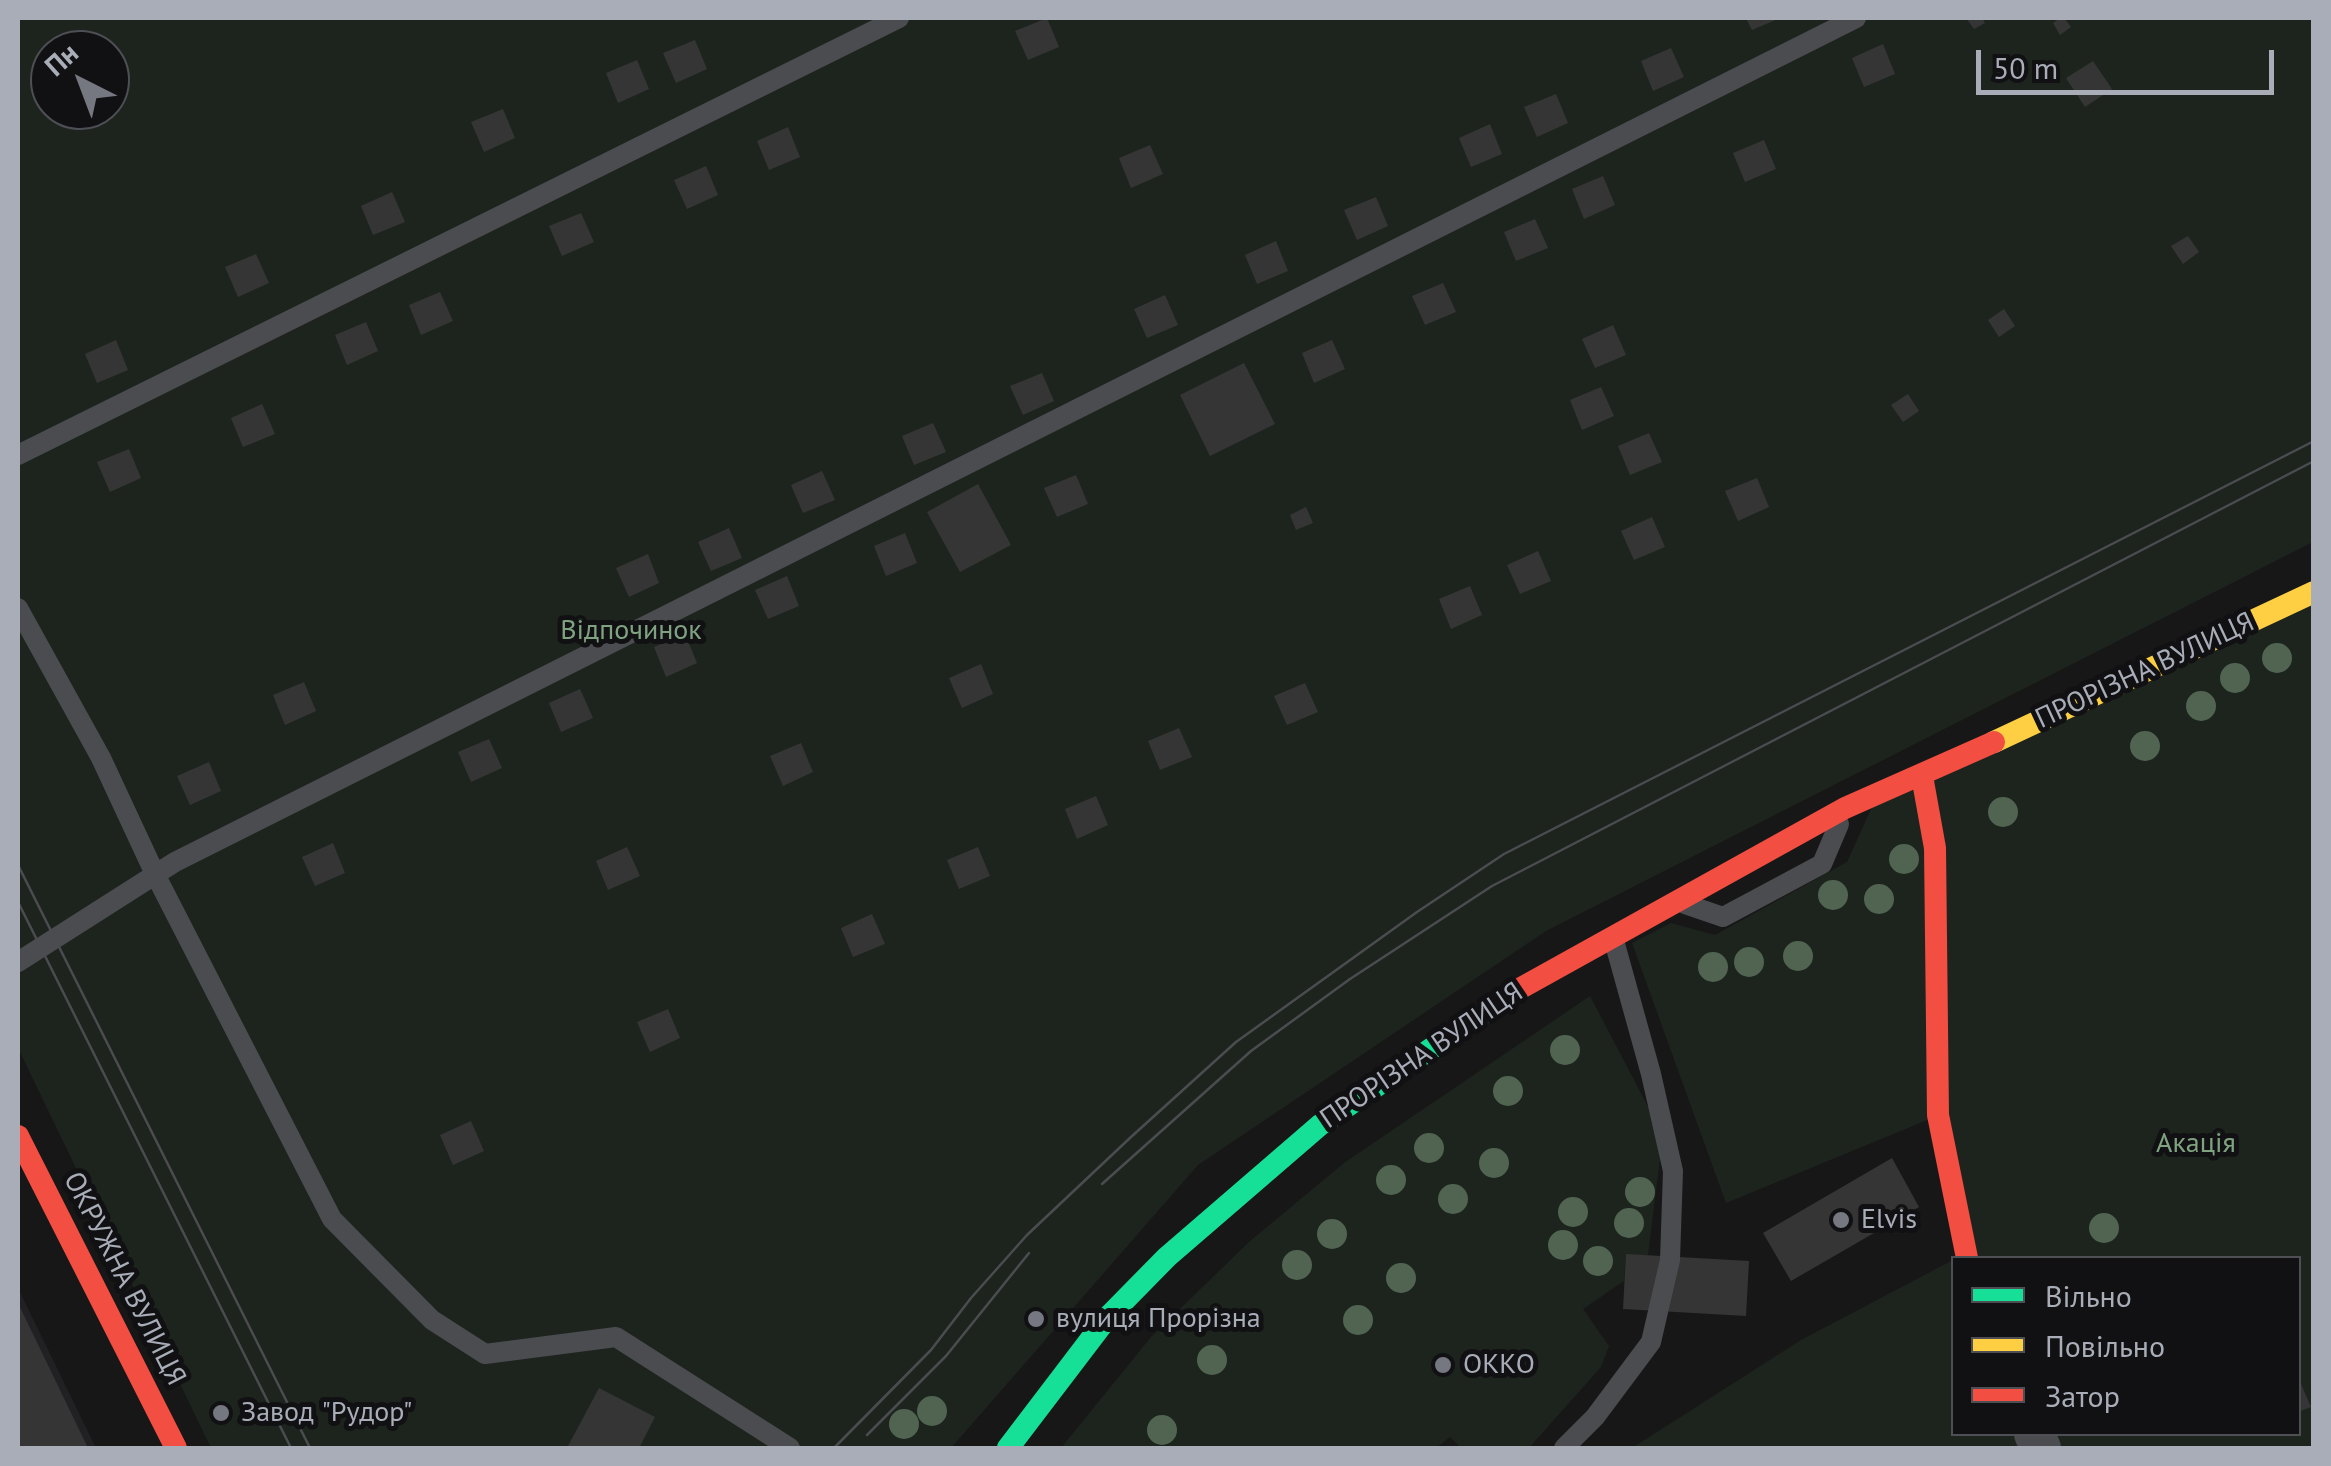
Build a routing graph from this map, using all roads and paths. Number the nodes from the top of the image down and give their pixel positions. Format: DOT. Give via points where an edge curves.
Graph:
graph roads {
  1 [pos="899,18"];
  2 [pos="1856,18"];
  3 [pos="18,455"];
  4 [pos="2314,592"];
  5 [pos="18,608"];
  6 [pos="1922,776"];
  7 [pos="1845,808"];
  8 [pos="155,874"];
  9 [pos="1674,900"];
  10 [pos="1612,934"];
  11 [pos="18,962"];
  12 [pos="18,1136"];
  13 [pos="1968,1256"];
  14 [pos="176,1448"];
  15 [pos="790,1448"];
  16 [pos="1008,1448"];
  17 [pos="1564,1448"];
  1 -- 3 [label="lane"];
  2 -- 8 [label="lane"];
  4 -- 6 [label="main road, ПРОРІЗНА ВУЛИЦЯ"];
  5 -- 8 [label="lane" via="102,758"];
  6 -- 7 [label="main road, ПРОРІЗНА ВУЛИЦЯ"];
  6 -- 13 [label="main road" via="1935,848 1938,1115"];
  7 -- 9 [label="main road, ПРОРІЗНА ВУЛИЦЯ"];
  7 -- 9 [label="lane" via="1822,864 1723,916"];
  8 -- 11 [label="lane"];
  8 -- 15 [label="lane" via="332,1218 432,1320 485,1354 616,1336"];
  9 -- 10 [label="main road, ПРОРІЗНА ВУЛИЦЯ"];
  10 -- 16 [label="main road, ПРОРІЗНА ВУЛИЦЯ" via="1395,1072 1233,1196 1108,1318"];
  10 -- 17 [label="lane" via="1673,1171 1670,1260 1652,1342"];
  12 -- 14 [label="main road, ОКРУЖНА ВУЛИЦЯ"];
}
